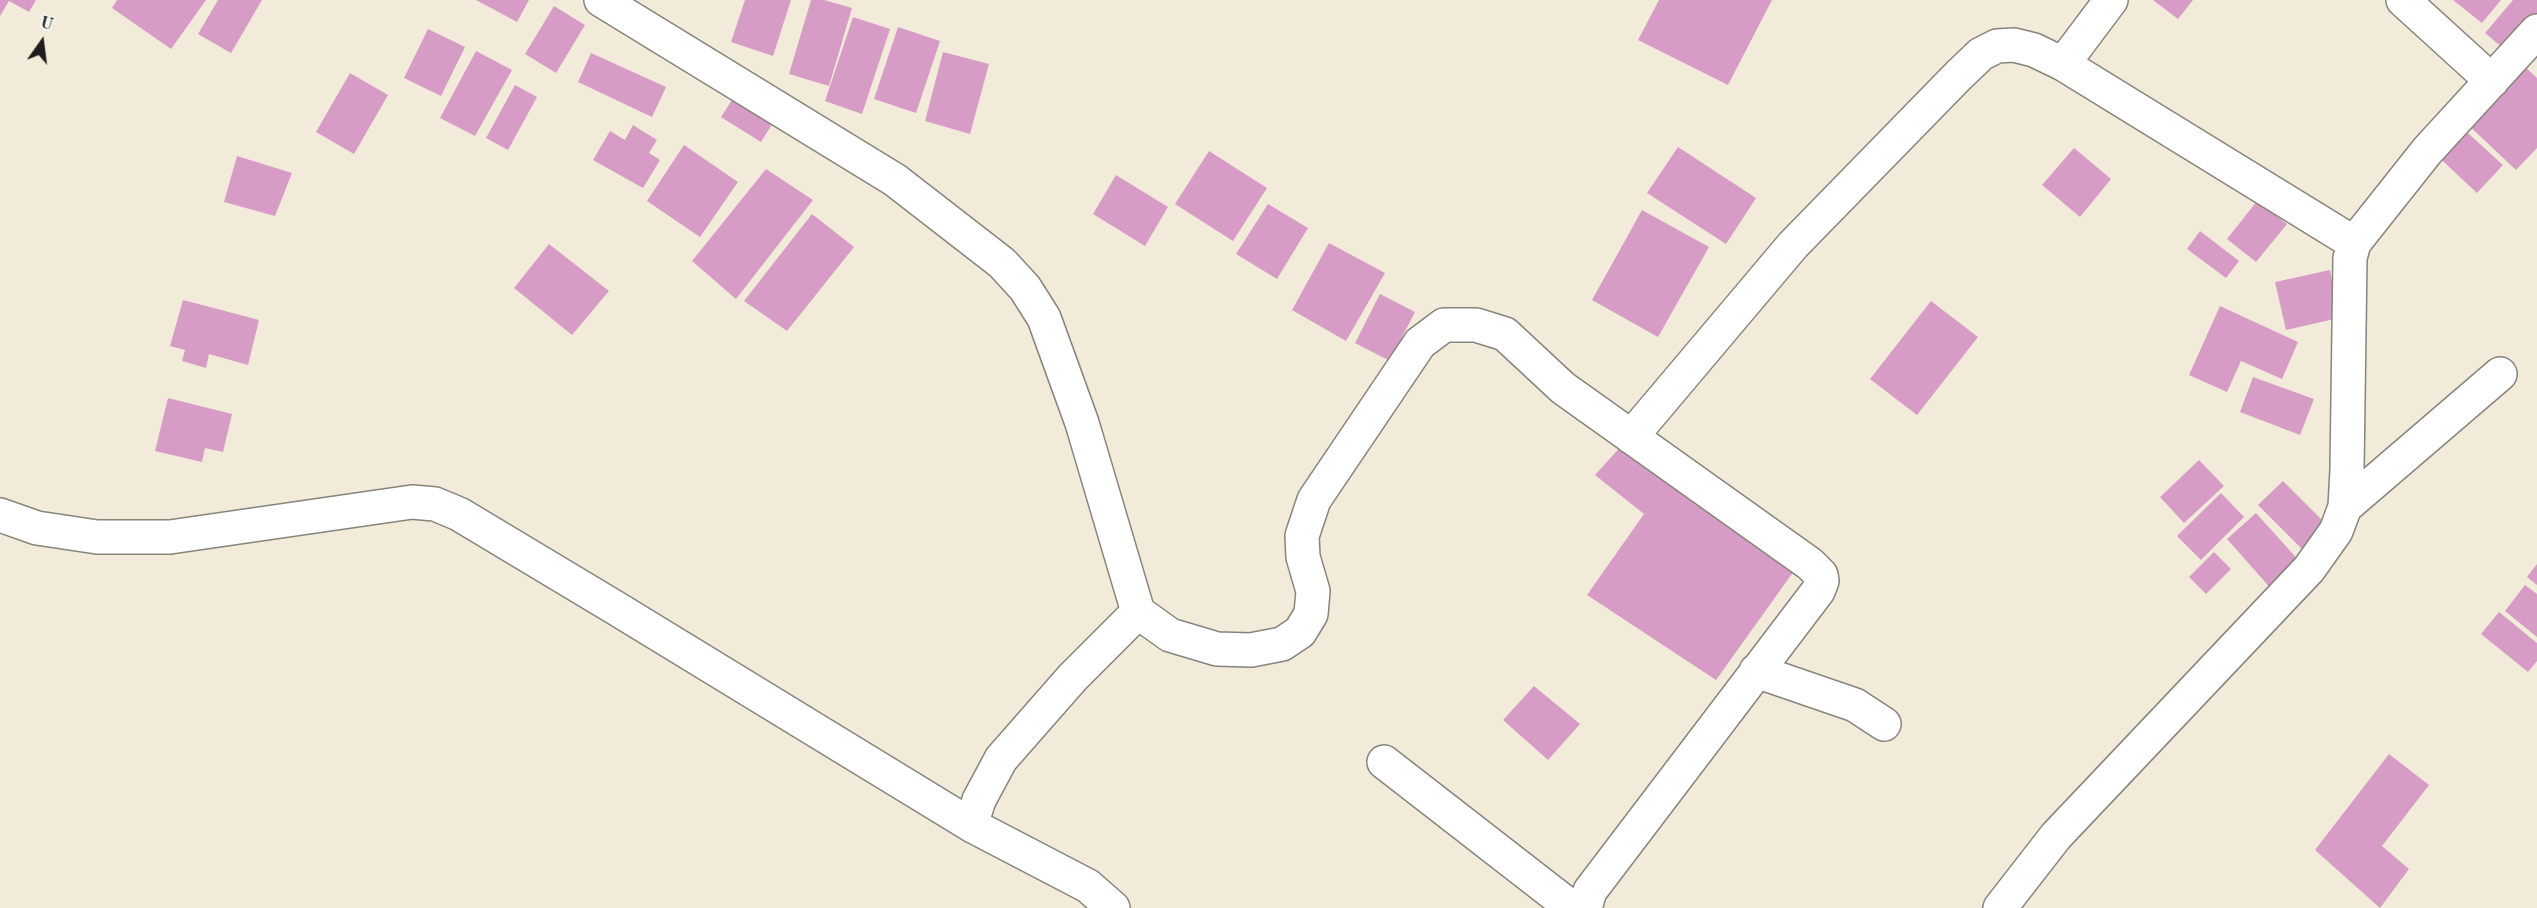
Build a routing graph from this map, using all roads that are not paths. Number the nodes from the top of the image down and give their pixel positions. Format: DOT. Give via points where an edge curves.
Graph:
graph roads {
  1 [pos="601,0"];
  2 [pos="2110,0"];
  3 [pos="2403,0"];
  4 [pos="2537,31"];
  5 [pos="2063,64"];
  6 [pos="2492,81"];
  7 [pos="2354,243"];
  8 [pos="2500,374"];
  9 [pos="1631,437"];
  10 [pos="2345,507"];
  11 [pos="0,515"];
  12 [pos="1138,612"];
  13 [pos="1756,671"];
  14 [pos="1884,724"];
  15 [pos="1384,762"];
  16 [pos="971,825"];
  17 [pos="1078,897"];
  18 [pos="1113,908"];
  19 [pos="1572,908"];
  20 [pos="1585,908"];
  21 [pos="2000,908"];
  1 -- 12 [label="street" via="895,180 1002,263 1025,288 1044,318 1082,423"];
  2 -- 5 [label="street"];
  3 -- 6 [label="street"];
  4 -- 6 [label="street"];
  5 -- 7 [label="street"];
  5 -- 9 [label="street" via="2014,45 1996,46 1970,65 1793,245"];
  6 -- 7 [label="street" via="2427,151"];
  7 -- 10 [label="street" via="2350,258"];
  8 -- 10 [label="street"];
  9 -- 12 [label="street" via="1563,388 1504,334 1476,324 1444,325 1420,343 1314,500 1302,536 1303,557 1313,591 1311,614 1300,632 1282,644 1251,650 1217,649 1170,635"];
  9 -- 13 [label="street" via="1821,575 1818,591"];
  10 -- 21 [label="street" via="2336,531 2309,569 2056,836"];
  11 -- 16 [label="street" via="37,528 97,537 170,537 412,502 435,504 459,514 605,601"];
  12 -- 16 [label="street" via="1073,677 1001,759 979,800"];
  13 -- 14 [label="street" via="1855,705"];
  13 -- 20 [label="street" via="1590,891"];
  15 -- 19 [label="street"];
  16 -- 17 [label="street"];
  17 -- 18 [label="street"];
}
